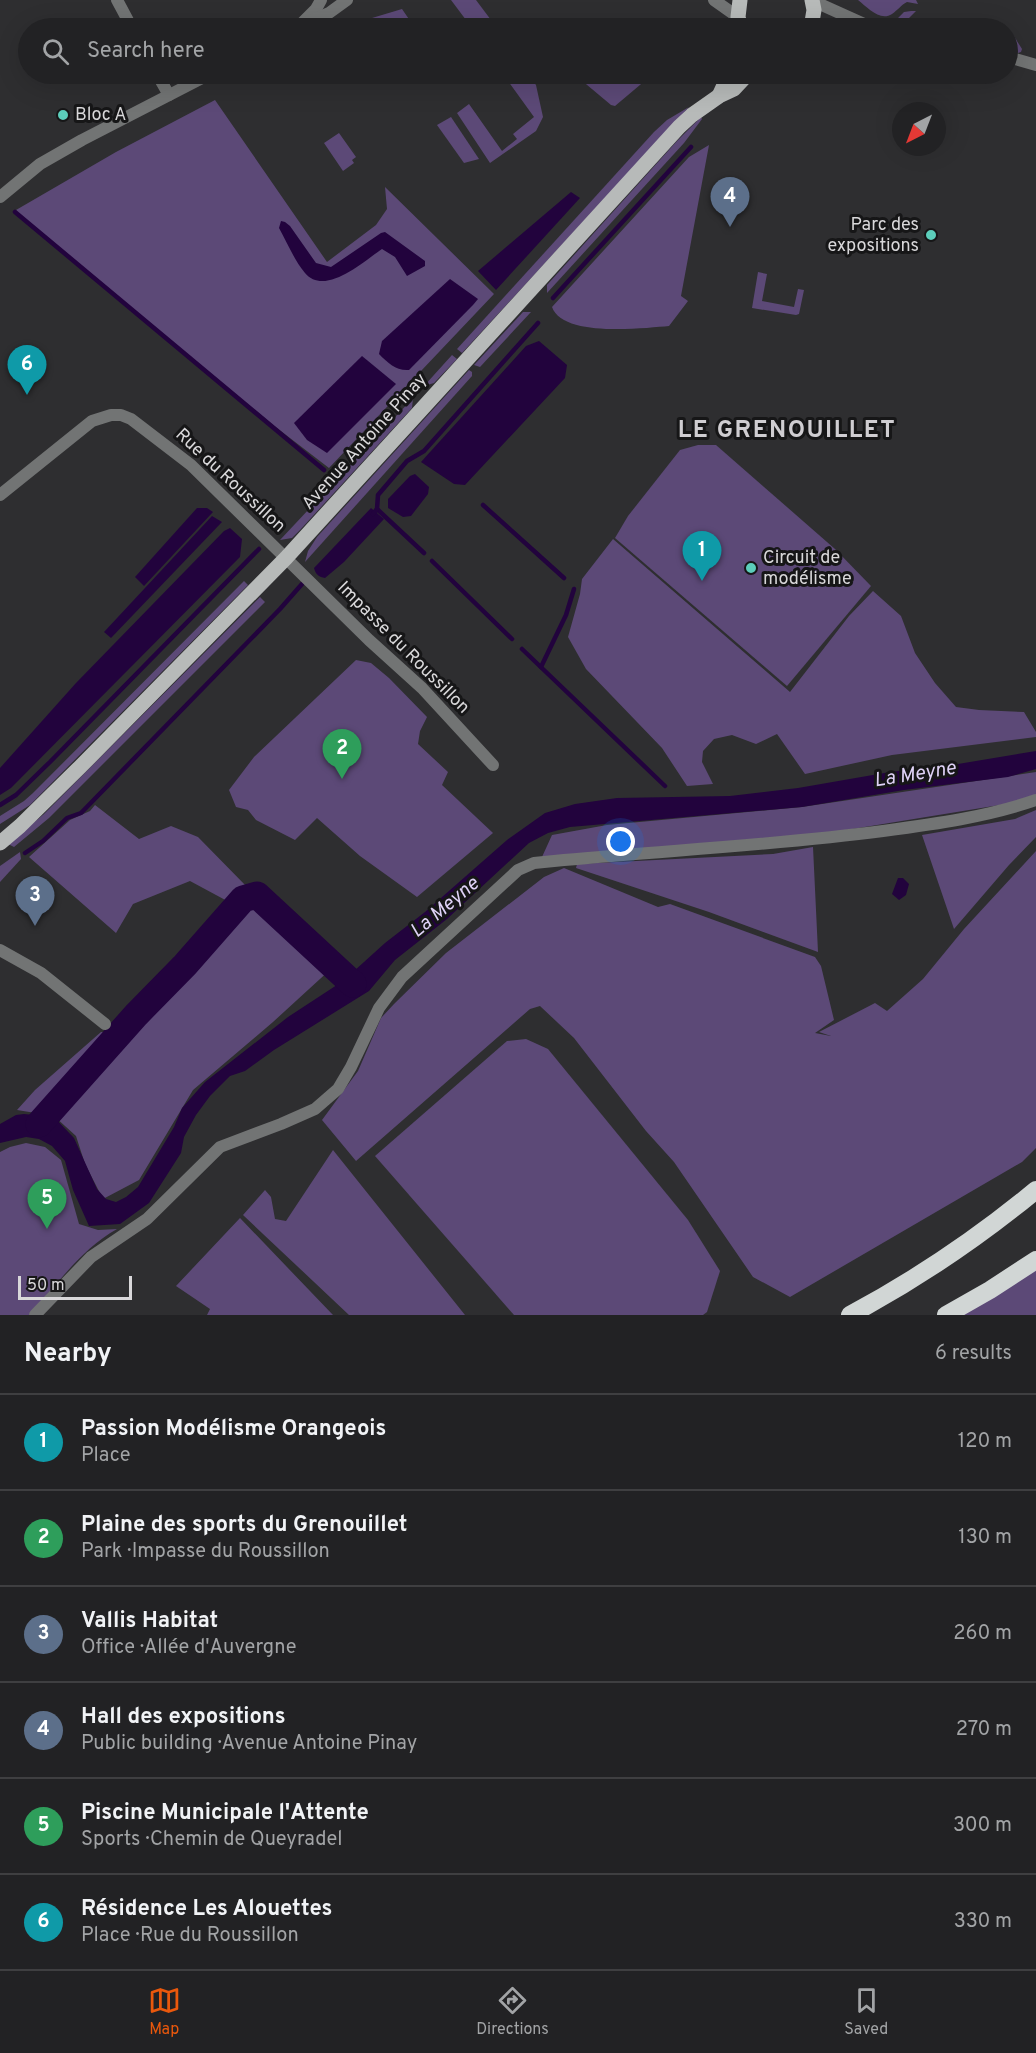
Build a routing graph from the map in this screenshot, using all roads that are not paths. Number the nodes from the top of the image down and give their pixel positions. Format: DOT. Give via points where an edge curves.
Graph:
graph roads {
  1 [pos="117,0"];
  2 [pos="321,0"];
  3 [pos="347,0"];
  4 [pos="714,0"];
  5 [pos="740,0"];
  6 [pos="813,0"];
  7 [pos="127,18"];
  8 [pos="308,18"];
  9 [pos="317,18"];
  10 [pos="734,18"];
  11 [pos="739,18"];
  12 [pos="813,18"];
  13 [pos="852,18"];
  14 [pos="1018,60"];
  15 [pos="1036,65"];
  16 [pos="163,84"];
  17 [pos="191,84"];
  18 [pos="724,84"];
  19 [pos="739,84"];
  20 [pos="170,95"];
  21 [pos="719,96"];
  22 [pos="0,197"];
  23 [pos="0,495"];
  24 [pos="286,558"];
  25 [pos="493,765"];
  26 [pos="1036,800"];
  27 [pos="37,810"];
  28 [pos="0,829"];
  29 [pos="0,843"];
  30 [pos="0,950"];
  31 [pos="105,1024"];
  32 [pos="1036,1190"];
  33 [pos="1036,1260"];
  34 [pos="34,1315"];
  35 [pos="850,1315"];
  36 [pos="946,1315"];
  1 -- 7 [label="street"];
  2 -- 8 [label="street"];
  3 -- 9 [label="street"];
  4 -- 10 [label="street"];
  5 -- 11 [label="main road"];
  6 -- 12 [label="main road"];
  6 -- 13 [label="street"];
  14 -- 15 [label="street"];
  16 -- 20 [label="street"];
  17 -- 20 [label="street"];
  18 -- 21 [label="main road"];
  19 -- 21 [label="main road, Avenue Antoine Pinay"];
  20 -- 22 [label="street" via="40,165"];
  21 -- 24 [label="main road, Avenue Antoine Pinay" via="679,127"];
  23 -- 24 [label="street, Rue du Roussillon" via="92,421 121,415 191,465"];
  24 -- 25 [label="street, Impasse du Roussillon" via="422,688"];
  24 -- 27 [label="main road, Avenue Antoine Pinay"];
  26 -- 34 [label="street" via="944,822 821,839 534,863 518,870 402,977 379,1008 338,1089 315,1109 219,1147 147,1219 91,1257"];
  27 -- 28 [label="main road, Avenue Antoine Pinay"];
  27 -- 29 [label="main road, Avenue Antoine Pinay"];
  30 -- 31 [label="street" via="41,973"];
  32 -- 35 [label="highway" via="958,1250"];
  33 -- 36 [label="highway"];
}
